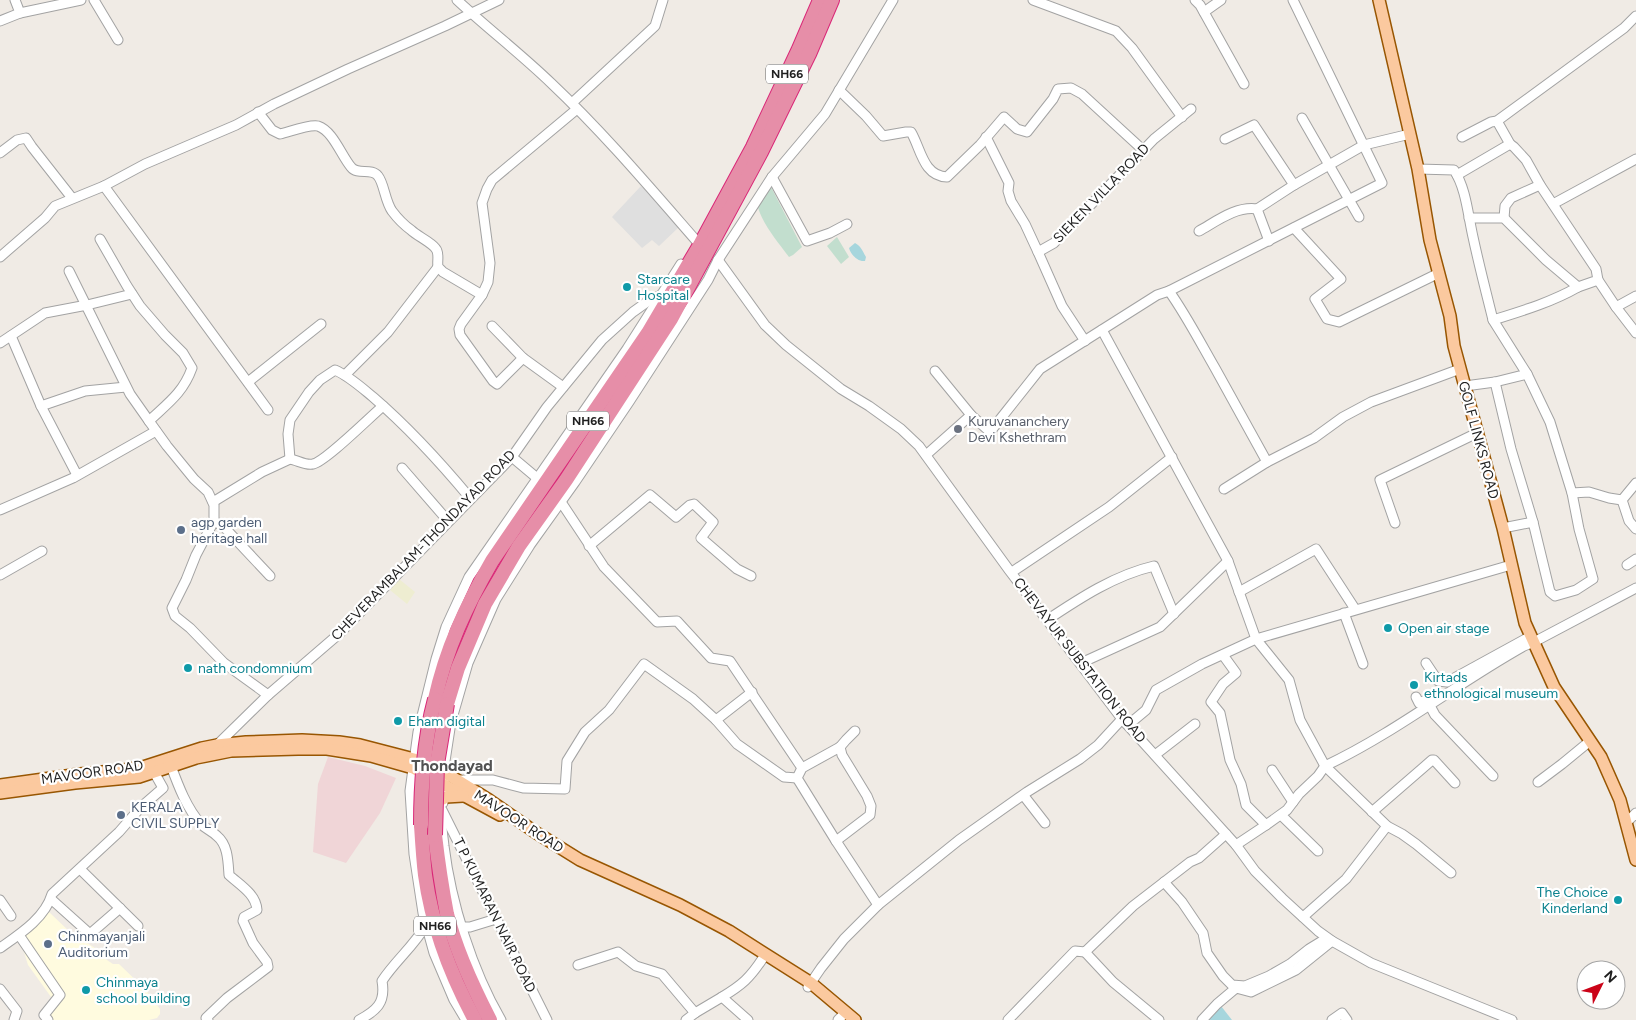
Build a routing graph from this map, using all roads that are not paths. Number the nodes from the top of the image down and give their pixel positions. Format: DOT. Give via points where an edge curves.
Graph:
graph roads {
  1 [pos="15,0"];
  2 [pos="81,0"];
  3 [pos="94,0"];
  4 [pos="457,0"];
  5 [pos="499,0"];
  6 [pos="663,0"];
  7 [pos="820,0"];
  8 [pos="832,0"];
  9 [pos="893,0"];
  10 [pos="1033,0"];
  11 [pos="1194,0"];
  12 [pos="1221,0"];
  13 [pos="1293,0"];
  14 [pos="1379,0"];
  15 [pos="20,12"];
  16 [pos="1204,12"];
  17 [pos="471,13"];
  18 [pos="1636,16"];
  19 [pos="0,21"];
  20 [pos="118,40"];
  21 [pos="1244,84"];
  22 [pos="839,90"];
  23 [pos="575,106"];
  24 [pos="1191,109"];
  25 [pos="258,112"];
  26 [pos="1182,117"];
  27 [pos="1302,118"];
  28 [pos="1497,121"];
  29 [pos="1410,134"];
  30 [pos="986,137"];
  31 [pos="1462,137"];
  32 [pos="1225,139"];
  33 [pos="1510,144"];
  34 [pos="1364,145"];
  35 [pos="1143,150"];
  36 [pos="0,153"];
  37 [pos="1635,161"];
  38 [pos="1329,164"];
  39 [pos="1418,170"];
  40 [pos="1457,175"];
  41 [pos="772,177"];
  42 [pos="1294,185"];
  43 [pos="1540,185"];
  44 [pos="104,186"];
  45 [pos="72,198"];
  46 [pos="1349,200"];
  47 [pos="1553,204"];
  48 [pos="1257,209"];
  49 [pos="1359,217"];
  50 [pos="1469,218"];
  51 [pos="1504,218"];
  52 [pos="846,224"];
  53 [pos="1294,228"];
  54 [pos="1200,230"];
  55 [pos="100,239"];
  56 [pos="1269,241"];
  57 [pos="700,245"];
  58 [pos="1038,252"];
  59 [pos="0,257"];
  60 [pos="718,260"];
  61 [pos="438,267"];
  62 [pos="69,271"];
  63 [pos="1438,273"];
  64 [pos="1598,280"];
  65 [pos="1578,287"];
  66 [pos="1169,291"];
  67 [pos="132,294"];
  68 [pos="661,295"];
  69 [pos="482,296"];
  70 [pos="1636,296"];
  71 [pos="88,305"];
  72 [pos="1616,307"];
  73 [pos="1493,320"];
  74 [pos="321,324"];
  75 [pos="492,326"];
  76 [pos="1102,330"];
  77 [pos="1636,333"];
  78 [pos="11,336"];
  79 [pos="1085,342"];
  80 [pos="0,343"];
  81 [pos="523,358"];
  82 [pos="1460,369"];
  83 [pos="935,371"];
  84 [pos="1527,374"];
  85 [pos="345,376"];
  86 [pos="248,382"];
  87 [pos="1496,382"];
  88 [pos="1465,386"];
  89 [pos="126,387"];
  90 [pos="562,387"];
  91 [pos="42,406"];
  92 [pos="383,406"];
  93 [pos="268,410"];
  94 [pos="589,411"];
  95 [pos="971,415"];
  96 [pos="149,421"];
  97 [pos="608,424"];
  98 [pos="156,431"];
  99 [pos="1478,433"];
  100 [pos="926,454"];
  101 [pos="512,457"];
  102 [pos="1172,457"];
  103 [pos="290,459"];
  104 [pos="1267,462"];
  105 [pos="402,468"];
  106 [pos="78,475"];
  107 [pos="538,478"];
  108 [pos="1636,483"];
  109 [pos="1224,489"];
  110 [pos="1572,493"];
  111 [pos="470,498"];
  112 [pos="1622,500"];
  113 [pos="213,502"];
  114 [pos="561,502"];
  115 [pos="0,510"];
  116 [pos="214,521"];
  117 [pos="448,521"];
  118 [pos="1395,522"];
  119 [pos="1533,522"];
  120 [pos="1503,528"];
  121 [pos="1636,529"];
  122 [pos="590,546"];
  123 [pos="42,551"];
  124 [pos="1636,559"];
  125 [pos="1228,561"];
  126 [pos="1511,565"];
  127 [pos="1626,565"];
  128 [pos="1012,572"];
  129 [pos="0,575"];
  130 [pos="270,576"];
  131 [pos="751,576"];
  132 [pos="1636,588"];
  133 [pos="1240,592"];
  134 [pos="1355,609"];
  135 [pos="1344,613"];
  136 [pos="1174,614"];
  137 [pos="1047,620"];
  138 [pos="1256,639"];
  139 [pos="1533,639"];
  140 [pos="1223,655"];
  141 [pos="1081,663"];
  142 [pos="1426,663"];
  143 [pos="1362,664"];
  144 [pos="1447,682"];
  145 [pos="752,692"];
  146 [pos="268,695"];
  147 [pos="1416,697"];
  148 [pos="441,702"];
  149 [pos="1429,704"];
  150 [pos="716,720"];
  151 [pos="1125,722"];
  152 [pos="1194,724"];
  153 [pos="855,731"];
  154 [pos="1590,741"];
  155 [pos="840,747"];
  156 [pos="217,749"];
  157 [pos="1155,755"];
  158 [pos="413,763"];
  159 [pos="171,766"];
  160 [pos="1325,766"];
  161 [pos="802,768"];
  162 [pos="1272,770"];
  163 [pos="154,772"];
  164 [pos="444,772"];
  165 [pos="1493,776"];
  166 [pos="797,778"];
  167 [pos="456,780"];
  168 [pos="1538,782"];
  169 [pos="1455,783"];
  170 [pos="0,785"];
  171 [pos="444,785"];
  172 [pos="0,793"];
  173 [pos="463,796"];
  174 [pos="1024,796"];
  175 [pos="1293,802"];
  176 [pos="442,805"];
  177 [pos="1372,812"];
  178 [pos="1636,813"];
  179 [pos="1280,815"];
  180 [pos="1045,823"];
  181 [pos="1626,823"];
  182 [pos="1266,826"];
  183 [pos="1387,826"];
  184 [pos="1226,834"];
  185 [pos="836,841"];
  186 [pos="1236,845"];
  187 [pos="1318,851"];
  188 [pos="1636,860"];
  189 [pos="80,869"];
  190 [pos="1450,873"];
  191 [pos="1164,882"];
  192 [pos="50,899"];
  193 [pos="0,900"];
  194 [pos="878,905"];
  195 [pos="120,908"];
  196 [pos="11,916"];
  197 [pos="1303,917"];
  198 [pos="496,919"];
  199 [pos="426,924"];
  200 [pos="138,926"];
  201 [pos="462,927"];
  202 [pos="19,935"];
  203 [pos="1329,939"];
  204 [pos="0,948"];
  205 [pos="1084,952"];
  206 [pos="763,958"];
  207 [pos="578,965"];
  208 [pos="809,985"];
  209 [pos="0,989"];
  210 [pos="722,997"];
  211 [pos="695,1013"];
  212 [pos="842,1019"];
  213 [pos="14,1020"];
  214 [pos="48,1020"];
  215 [pos="208,1020"];
  216 [pos="359,1020"];
  217 [pos="466,1020"];
  218 [pos="475,1020"];
  219 [pos="490,1020"];
  220 [pos="501,1020"];
  221 [pos="547,1020"];
  222 [pos="686,1020"];
  223 [pos="748,1020"];
  224 [pos="855,1020"];
  225 [pos="1008,1020"];
  226 [pos="1159,1020"];
  227 [pos="1202,1020"];
  228 [pos="1332,1020"];
  229 [pos="1347,1020"];
  230 [pos="1512,1020"];
  1 -- 15 [label="street"];
  2 -- 15 [label="street"];
  3 -- 20 [label="street"];
  4 -- 17 [label="street"];
  5 -- 17 [label="street"];
  6 -- 23 [label="street" via="655,26"];
  7 -- 57 [label="highway, NH66" via="753,147"];
  8 -- 97 [label="highway, NH66" via="809,54 708,254"];
  9 -- 22 [label="street"];
  10 -- 26 [label="street" via="1116,32 1132,48"];
  11 -- 16 [label="street"];
  12 -- 16 [label="street"];
  13 -- 34 [label="street"];
  14 -- 29 [label="main road, GOLF LINKS ROAD"];
  15 -- 19 [label="street"];
  16 -- 21 [label="street"];
  17 -- 23 [label="street"];
  17 -- 25 [label="street"];
  18 -- 28 [label="street"];
  22 -- 30 [label="street" via="883,136 911,132 927,168 942,177 947,177"];
  22 -- 41 [label="street" via="825,114"];
  23 -- 57 [label="street"];
  23 -- 69 [label="street" via="492,180 487,189 482,203 490,274"];
  24 -- 26 [label="street, SIEKEN VILLA ROAD"];
  25 -- 44 [label="street"];
  25 -- 61 [label="street" via="272,130 280,134 312,126 323,129 352,169 374,172 380,178 390,209 413,232 434,246 438,252"];
  26 -- 35 [label="street, SIEKEN VILLA ROAD"];
  27 -- 38 [label="street"];
  28 -- 31 [label="street"];
  28 -- 33 [label="street"];
  29 -- 34 [label="street"];
  29 -- 39 [label="main road, GOLF LINKS ROAD"];
  30 -- 35 [label="street" via="1004,117 1017,129 1027,132 1058,89 1071,88 1082,94"];
  30 -- 58 [label="street, SIEKEN VILLA ROAD" via="1009,183 1012,201"];
  32 -- 42 [label="street" via="1254,125"];
  33 -- 40 [label="street"];
  33 -- 43 [label="street" via="1526,160"];
  34 -- 38 [label="street"];
  34 -- 46 [label="street" via="1382,183"];
  35 -- 58 [label="street, SIEKEN VILLA ROAD" via="1054,244"];
  36 -- 45 [label="street" via="17,140 26,138"];
  37 -- 47 [label="street"];
  38 -- 42 [label="street"];
  38 -- 46 [label="street"];
  39 -- 40 [label="street" via="1454,170"];
  39 -- 63 [label="main road, GOLF LINKS ROAD"];
  40 -- 50 [label="street"];
  41 -- 52 [label="street" via="807,241"];
  41 -- 60 [label="street"];
  42 -- 48 [label="street"];
  43 -- 47 [label="street"];
  43 -- 51 [label="street" via="1511,198 1505,206"];
  44 -- 45 [label="street"];
  44 -- 86 [label="street"];
  45 -- 59 [label="street" via="55,206"];
  46 -- 49 [label="street"];
  46 -- 53 [label="street"];
  47 -- 64 [label="street" via="1596,269"];
  48 -- 54 [label="street" via="1237,210"];
  48 -- 56 [label="street"];
  50 -- 51 [label="street"];
  50 -- 73 [label="street"];
  51 -- 65 [label="street"];
  53 -- 56 [label="street"];
  53 -- 63 [label="street" via="1341,279 1316,299 1327,319 1339,322"];
  55 -- 67 [label="street"];
  56 -- 66 [label="street"];
  57 -- 68 [label="street" via="688,254"];
  57 -- 94 [label="highway, NH66" via="648,333"];
  58 -- 79 [label="street" via="1062,306"];
  60 -- 97 [label="street" via="703,288"];
  60 -- 100 [label="street, CHEVAYUR SUBSTATION ROAD" via="765,325 786,345 841,389 901,428"];
  61 -- 69 [label="street"];
  61 -- 85 [label="street" via="388,332"];
  62 -- 71 [label="street"];
  63 -- 82 [label="main road, GOLF LINKS ROAD"];
  64 -- 65 [label="street"];
  64 -- 72 [label="street"];
  65 -- 73 [label="street" via="1518,313"];
  66 -- 76 [label="street" via="1157,295"];
  66 -- 104 [label="street"];
  67 -- 71 [label="street"];
  67 -- 96 [label="street" via="152,321 183,352 192,368 187,382 174,399"];
  68 -- 90 [label="street, CHEVERAMBALAM-THONDAYAD ROAD" via="617,325"];
  68 -- 94 [label="street"];
  69 -- 81 [label="street" via="461,324 460,335 496,384"];
  70 -- 72 [label="street"];
  71 -- 78 [label="street" via="45,313"];
  71 -- 89 [label="street"];
  72 -- 77 [label="street"];
  73 -- 84 [label="street"];
  74 -- 86 [label="street"];
  75 -- 81 [label="street"];
  76 -- 79 [label="street"];
  76 -- 102 [label="street"];
  78 -- 80 [label="street"];
  78 -- 91 [label="street"];
  79 -- 95 [label="street" via="1040,369 990,432"];
  81 -- 90 [label="street"];
  82 -- 88 [label="main road, GOLF LINKS ROAD"];
  82 -- 104 [label="street" via="1371,402 1314,438"];
  83 -- 95 [label="street"];
  84 -- 87 [label="street"];
  84 -- 110 [label="street" via="1550,422"];
  85 -- 92 [label="street"];
  85 -- 103 [label="street" via="335,370 320,380 290,420"];
  86 -- 93 [label="street"];
  87 -- 88 [label="street"];
  87 -- 119 [label="street" via="1511,449"];
  88 -- 99 [label="main road, GOLF LINKS ROAD"];
  89 -- 91 [label="street" via="85,391"];
  89 -- 96 [label="street"];
  90 -- 101 [label="street, CHEVERAMBALAM-THONDAYAD ROAD"];
  91 -- 106 [label="street"];
  92 -- 103 [label="street" via="316,464"];
  92 -- 111 [label="street" via="426,446"];
  94 -- 97 [label="highway"];
  94 -- 107 [label="street"];
  94 -- 148 [label="highway, NH66" via="477,586 441,673"];
  95 -- 100 [label="street"];
  96 -- 98 [label="street"];
  97 -- 114 [label="street"];
  97 -- 148 [label="highway, NH66" via="500,577"];
  98 -- 106 [label="street"];
  98 -- 113 [label="street"];
  99 -- 118 [label="street" via="1380,480"];
  99 -- 120 [label="main road, GOLF LINKS ROAD"];
  100 -- 128 [label="street, CHEVAYUR SUBSTATION ROAD"];
  101 -- 107 [label="street"];
  101 -- 111 [label="street, CHEVERAMBALAM-THONDAYAD ROAD"];
  102 -- 125 [label="street"];
  102 -- 128 [label="street" via="1109,507"];
  103 -- 113 [label="street"];
  104 -- 109 [label="street"];
  105 -- 117 [label="street"];
  106 -- 115 [label="street"];
  107 -- 158 [label="street" via="469,576 446,626"];
  108 -- 112 [label="street"];
  110 -- 112 [label="street" via="1589,492"];
  110 -- 119 [label="street" via="1593,578 1576,590 1555,596 1550,592"];
  111 -- 117 [label="street, CHEVERAMBALAM-THONDAYAD ROAD"];
  112 -- 121 [label="street"];
  113 -- 116 [label="street"];
  114 -- 122 [label="street"];
  114 -- 164 [label="street" via="496,599 468,663 451,722"];
  116 -- 130 [label="street" via="224,527"];
  116 -- 146 [label="street" via="172,608 175,616 224,663"];
  117 -- 146 [label="street, CHEVERAMBALAM-THONDAYAD ROAD" via="340,632"];
  119 -- 120 [label="street"];
  120 -- 126 [label="main road, GOLF LINKS ROAD"];
  122 -- 131 [label="street" via="650,494 676,517 694,504 713,522 701,538 737,569"];
  122 -- 145 [label="street" via="604,567 657,622 677,621 711,658 730,661"];
  123 -- 129 [label="street"];
  124 -- 127 [label="street"];
  125 -- 133 [label="street"];
  125 -- 136 [label="street"];
  126 -- 134 [label="street"];
  126 -- 139 [label="main road, GOLF LINKS ROAD" via="1525,623"];
  128 -- 137 [label="street, CHEVAYUR SUBSTATION ROAD"];
  132 -- 139 [label="street"];
  133 -- 134 [label="street" via="1316,549"];
  133 -- 138 [label="street"];
  134 -- 135 [label="street"];
  135 -- 138 [label="street"];
  135 -- 143 [label="street"];
  136 -- 137 [label="street" via="1154,566 1139,569 1085,595"];
  136 -- 141 [label="street" via="1160,627"];
  137 -- 141 [label="street, CHEVAYUR SUBSTATION ROAD"];
  138 -- 140 [label="street"];
  138 -- 160 [label="street" via="1289,680 1300,720"];
  139 -- 144 [label="street"];
  139 -- 149 [label="street"];
  139 -- 154 [label="main road, GOLF LINKS ROAD" via="1554,687"];
  140 -- 151 [label="street" via="1156,690 1146,710"];
  140 -- 182 [label="street" via="1236,673 1223,684 1211,702 1220,713 1230,760 1242,784 1246,805"];
  141 -- 151 [label="street, CHEVAYUR SUBSTATION ROAD"];
  142 -- 144 [label="street" via="1438,681"];
  144 -- 147 [label="street" via="1439,694 1426,701 1418,703"];
  145 -- 150 [label="street"];
  145 -- 161 [label="street"];
  146 -- 156 [label="street, CHEVERAMBALAM-THONDAYAD ROAD"];
  148 -- 218 [label="highway, NH66, bridge" via="425,752 421,791 425,874 440,944"];
  148 -- 219 [label="highway, NH66, bridge" via="435,834 448,915 460,953"];
  149 -- 160 [label="street" via="1391,731"];
  149 -- 165 [label="street" via="1435,715"];
  150 -- 166 [label="street" via="737,744 784,777"];
  150 -- 167 [label="street" via="644,664 609,710 585,732 566,761 565,789 523,788 493,780"];
  151 -- 157 [label="street, CHEVAYUR SUBSTATION ROAD"];
  151 -- 174 [label="street" via="1080,759"];
  152 -- 157 [label="street"];
  153 -- 155 [label="street"];
  154 -- 168 [label="street"];
  154 -- 181 [label="main road, GOLF LINKS ROAD" via="1601,757 1620,800"];
  155 -- 161 [label="street"];
  155 -- 185 [label="street" via="871,806 870,815"];
  156 -- 158 [label="main road, MAVOOR ROAD" via="327,749"];
  156 -- 159 [label="main road, MAVOOR ROAD"];
  156 -- 170 [label="main road, MAVOOR ROAD" via="143,767"];
  157 -- 184 [label="street, CHEVAYUR SUBSTATION ROAD"];
  158 -- 164 [label="main road, MAVOOR ROAD"];
  158 -- 171 [label="main road, MAVOOR ROAD"];
  158 -- 199 [label="street" via="410,791 414,854"];
  159 -- 163 [label="main road, MAVOOR ROAD"];
  159 -- 215 [label="street" via="201,824 225,845 229,875 253,896 257,904 257,910 243,921 268,967 218,1006 206,1018"];
  160 -- 175 [label="street"];
  160 -- 177 [label="street"];
  161 -- 166 [label="street"];
  162 -- 175 [label="street"];
  163 -- 172 [label="main road, MAVOOR ROAD" via="139,777"];
  163 -- 189 [label="street" via="163,788"];
  164 -- 167 [label="main road, MAVOOR ROAD"];
  164 -- 171 [label="street"];
  166 -- 185 [label="street"];
  167 -- 208 [label="main road, MAVOOR ROAD" via="562,850 722,927"];
  169 -- 177 [label="street" via="1432,760"];
  171 -- 173 [label="main road, MAVOOR ROAD"];
  171 -- 176 [label="street"];
  173 -- 176 [label="main road" via="446,797"];
  173 -- 206 [label="main road, MAVOOR ROAD" via="504,817 577,864 676,909"];
  174 -- 180 [label="street"];
  174 -- 194 [label="street" via="959,840"];
  175 -- 179 [label="street"];
  176 -- 198 [label="street, T P KUMARAN NAIR ROAD"];
  176 -- 201 [label="street" via="447,874"];
  177 -- 183 [label="street"];
  178 -- 181 [label="street"];
  179 -- 182 [label="street"];
  179 -- 187 [label="street"];
  181 -- 188 [label="main road, GOLF LINKS ROAD"];
  182 -- 186 [label="street"];
  183 -- 190 [label="street" via="1416,844"];
  183 -- 197 [label="street" via="1346,878"];
  184 -- 186 [label="street, CHEVAYUR SUBSTATION ROAD"];
  184 -- 191 [label="street"];
  185 -- 194 [label="street"];
  186 -- 197 [label="street, CHEVAYUR SUBSTATION ROAD" via="1256,871"];
  189 -- 192 [label="street"];
  189 -- 195 [label="street"];
  191 -- 203 [label="street" via="1203,933 1207,953 1232,985 1245,986 1268,976"];
  191 -- 205 [label="street"];
  192 -- 195 [label="street" via="90,934"];
  192 -- 202 [label="street" via="44,911"];
  193 -- 196 [label="street"];
  194 -- 208 [label="street" via="844,939"];
  195 -- 200 [label="street"];
  197 -- 203 [label="street, CHEVAYUR SUBSTATION ROAD"];
  198 -- 201 [label="street"];
  198 -- 221 [label="street, T P KUMARAN NAIR ROAD"];
  199 -- 216 [label="street" via="382,982 380,1005"];
  199 -- 217 [label="street" via="434,954"];
  201 -- 220 [label="street" via="478,974"];
  202 -- 204 [label="street"];
  202 -- 214 [label="street" via="60,995 44,1015"];
  203 -- 227 [label="street" via="1296,970 1251,992 1236,988"];
  203 -- 230 [label="street, CHEVAYUR SUBSTATION ROAD" via="1371,963"];
  205 -- 225 [label="street" via="1075,951"];
  205 -- 226 [label="street" via="1113,982"];
  206 -- 208 [label="main road, MAVOOR ROAD"];
  206 -- 210 [label="street" via="742,985"];
  207 -- 211 [label="street" via="618,952 636,966 662,974"];
  208 -- 212 [label="main road, MAVOOR ROAD"];
  208 -- 224 [label="main road, MAVOOR ROAD"];
  209 -- 213 [label="street" via="17,1011"];
  210 -- 211 [label="street"];
  210 -- 223 [label="street"];
  211 -- 222 [label="street"];
  228 -- 229 [label="street" via="1342,1013"];
}
